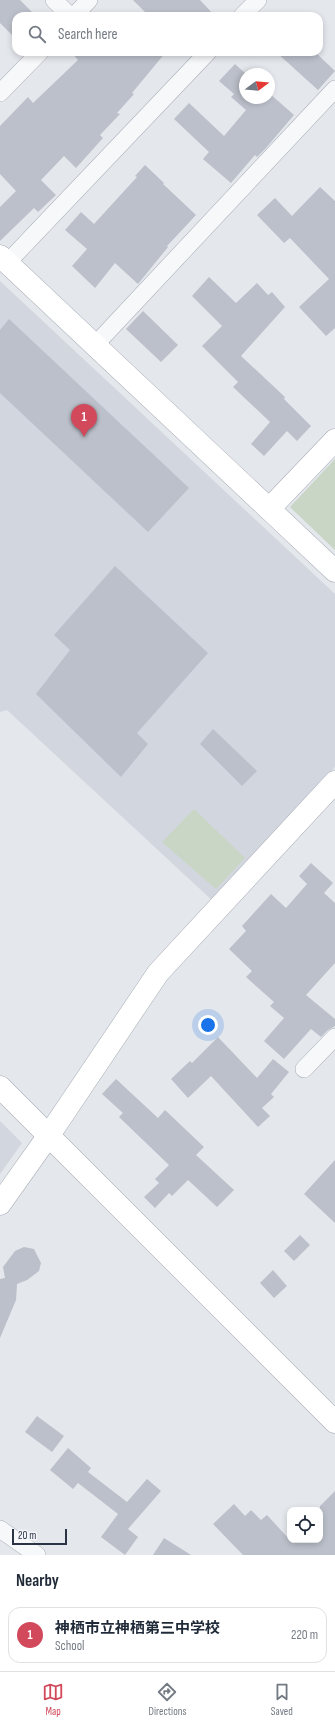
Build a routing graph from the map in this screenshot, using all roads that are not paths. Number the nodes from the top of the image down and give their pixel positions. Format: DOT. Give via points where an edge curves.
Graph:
graph roads {
  1 [pos="54,0"];
  2 [pos="89,0"];
  3 [pos="258,0"];
  4 [pos="66,12"];
  5 [pos="78,12"];
  6 [pos="246,12"];
  7 [pos="36,56"];
  8 [pos="204,56"];
  9 [pos="335,90"];
  10 [pos="0,93"];
  11 [pos="4,260"];
  12 [pos="95,345"];
  13 [pos="335,440"];
  14 [pos="269,509"];
  15 [pos="335,571"];
  16 [pos="335,782"];
  17 [pos="335,1037"];
  18 [pos="304,1069"];
  19 [pos="0,1087"];
  20 [pos="49,1135"];
  21 [pos="0,1204"];
  22 [pos="335,1422"];
  23 [pos="0,1529"];
  24 [pos="37,1555"];
  1 -- 4 [label="street"];
  2 -- 5 [label="street"];
  3 -- 6 [label="street"];
  7 -- 10 [label="street"];
  8 -- 11 [label="street"];
  9 -- 12 [label="street"];
  11 -- 12 [label="street"];
  12 -- 14 [label="street"];
  13 -- 14 [label="street"];
  14 -- 15 [label="street"];
  16 -- 20 [label="street" via="158,973"];
  17 -- 18 [label="street"];
  19 -- 20 [label="street"];
  20 -- 21 [label="street"];
  20 -- 22 [label="street"];
  23 -- 24 [label="street"];
}
